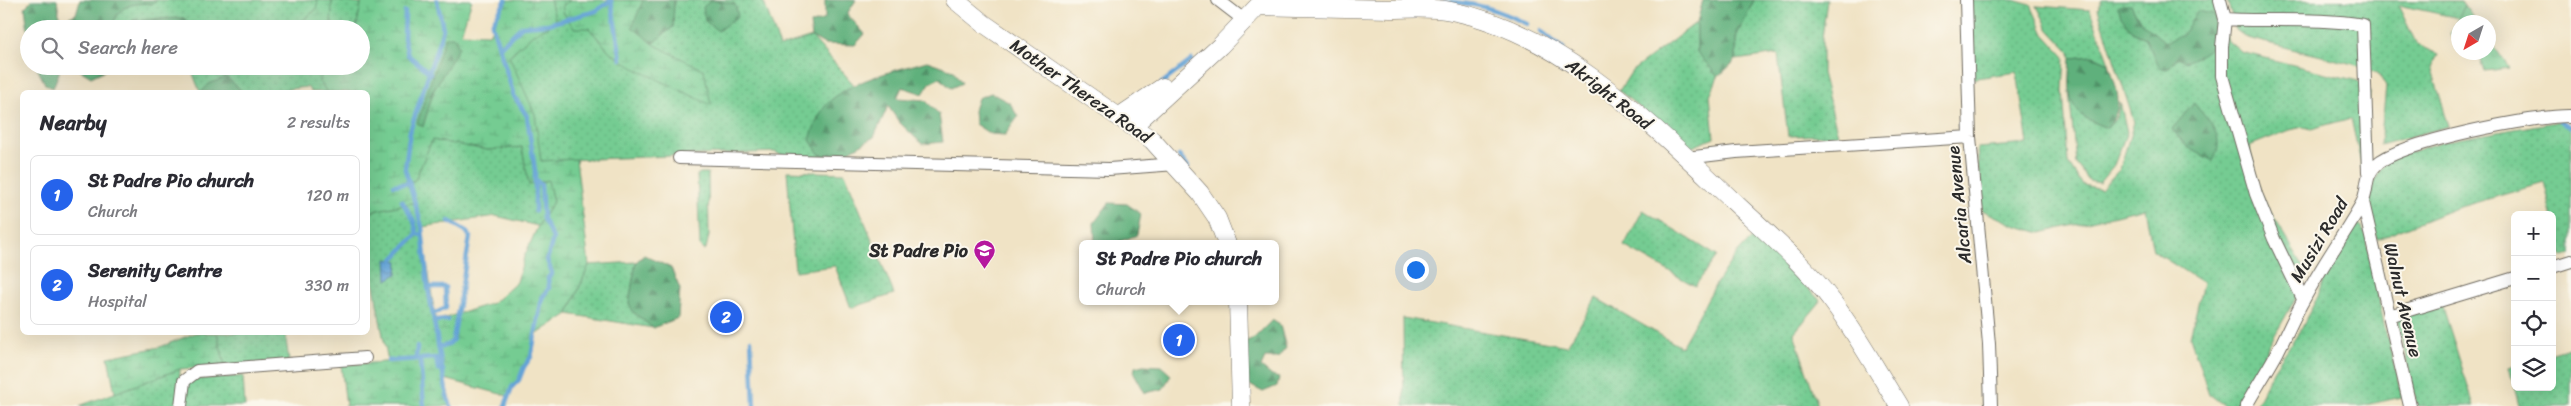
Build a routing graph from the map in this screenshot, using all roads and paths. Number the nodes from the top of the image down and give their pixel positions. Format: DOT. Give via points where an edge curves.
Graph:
graph roads {
  1 [pos="955,0"];
  2 [pos="1218,0"];
  3 [pos="1966,0"];
  4 [pos="2220,0"];
  5 [pos="1260,3"];
  6 [pos="2225,18"];
  7 [pos="1244,20"];
  8 [pos="2571,116"];
  9 [pos="1126,121"];
  10 [pos="1970,136"];
  11 [pos="679,158"];
  12 [pos="1686,158"];
  13 [pos="1176,164"];
  14 [pos="2368,172"];
  15 [pos="2363,202"];
  16 [pos="1225,240"];
  17 [pos="2571,261"];
  18 [pos="2556,265"];
  19 [pos="2511,279"];
  20 [pos="2303,299"];
  21 [pos="1238,305"];
  22 [pos="2389,316"];
  23 [pos="365,358"];
  24 [pos="181,406"];
  25 [pos="1241,406"];
  26 [pos="1899,406"];
  27 [pos="1992,406"];
  28 [pos="2246,406"];
  29 [pos="2410,406"];
  1 -- 9 [label="street, Mother Thereza Road" via="983,23"];
  2 -- 7 [label="street"];
  3 -- 10 [label="street, Alcaria Avenue"];
  4 -- 6 [label="street"];
  5 -- 7 [label="street, Akright Road"];
  5 -- 12 [label="street, Akright Road" via="1450,11 1496,23 1563,58 1627,106"];
  6 -- 14 [label="street, Musizi Road" via="2363,25"];
  6 -- 20 [label="street" via="2221,63 2230,103 2256,194"];
  7 -- 9 [label="street, Akright Road" via="1220,46"];
  8 -- 14 [label="street" via="2525,120 2404,148 2391,153"];
  9 -- 13 [label="street, Mother Thereza Road" via="1152,140"];
  10 -- 12 [label="street"];
  10 -- 27 [label="street, Alcaria Avenue" via="1989,335"];
  11 -- 13 [label="street" via="1109,168"];
  12 -- 26 [label="street, Akright Road" via="1758,224 1831,299"];
  13 -- 16 [label="street, Mother Thereza Road" via="1210,206"];
  14 -- 15 [label="street, Musizi Road"];
  15 -- 20 [label="street, Musizi Road"];
  15 -- 22 [label="street, Walnut Avenue"];
  17 -- 18 [label="street"];
  19 -- 22 [label="street"];
  20 -- 28 [label="street, Musizi Road"];
  21 -- 25 [label="street"];
  22 -- 29 [label="street, Walnut Avenue"];
  23 -- 24 [label="street" via="197,371 184,381"];
}
